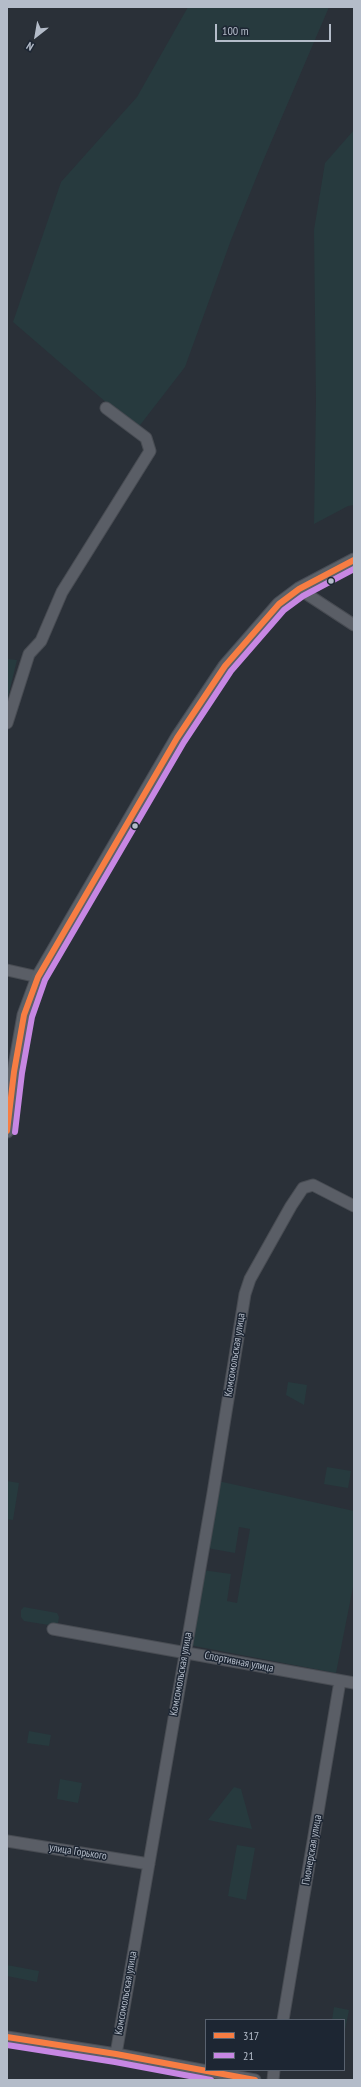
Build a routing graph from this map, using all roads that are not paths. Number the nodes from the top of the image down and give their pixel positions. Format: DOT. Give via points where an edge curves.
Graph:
graph roads {
  1 [pos="106,408"];
  2 [pos="354,560"];
  3 [pos="299,589"];
  4 [pos="354,625"];
  5 [pos="7,723"];
  6 [pos="7,970"];
  7 [pos="38,977"];
  8 [pos="7,1131"];
  9 [pos="354,1206"];
  10 [pos="53,1629"];
  11 [pos="185,1651"];
  12 [pos="340,1681"];
  13 [pos="354,1683"];
  14 [pos="7,1841"];
  15 [pos="149,1864"];
  16 [pos="283,2019"];
  17 [pos="7,2037"];
  18 [pos="116,2054"];
  19 [pos="205,2071"];
  20 [pos="207,2071"];
  21 [pos="255,2080"];
  1 -- 5 [label="street" via="146,438 150,451 62,592 41,641 30,654"];
  2 -- 3 [label="main road"];
  3 -- 4 [label="street"];
  3 -- 7 [label="main road" via="260,623 225,666 195,710"];
  6 -- 7 [label="street"];
  7 -- 8 [label="main road" via="24,1015"];
  9 -- 11 [label="street, Комсомольская улица" via="313,1185 303,1188 250,1279 245,1294"];
  10 -- 11 [label="street, Спортивная улица"];
  11 -- 12 [label="street, Спортивная улица"];
  11 -- 15 [label="street, Комсомольская улица"];
  12 -- 13 [label="street, Спортивная улица"];
  12 -- 16 [label="street, Пионерская улица"];
  14 -- 15 [label="street, улица Горького"];
  15 -- 18 [label="street, Комсомольская улица"];
  17 -- 18 [label="street"];
  18 -- 19 [label="street"];
  20 -- 21 [label="street"];
}
